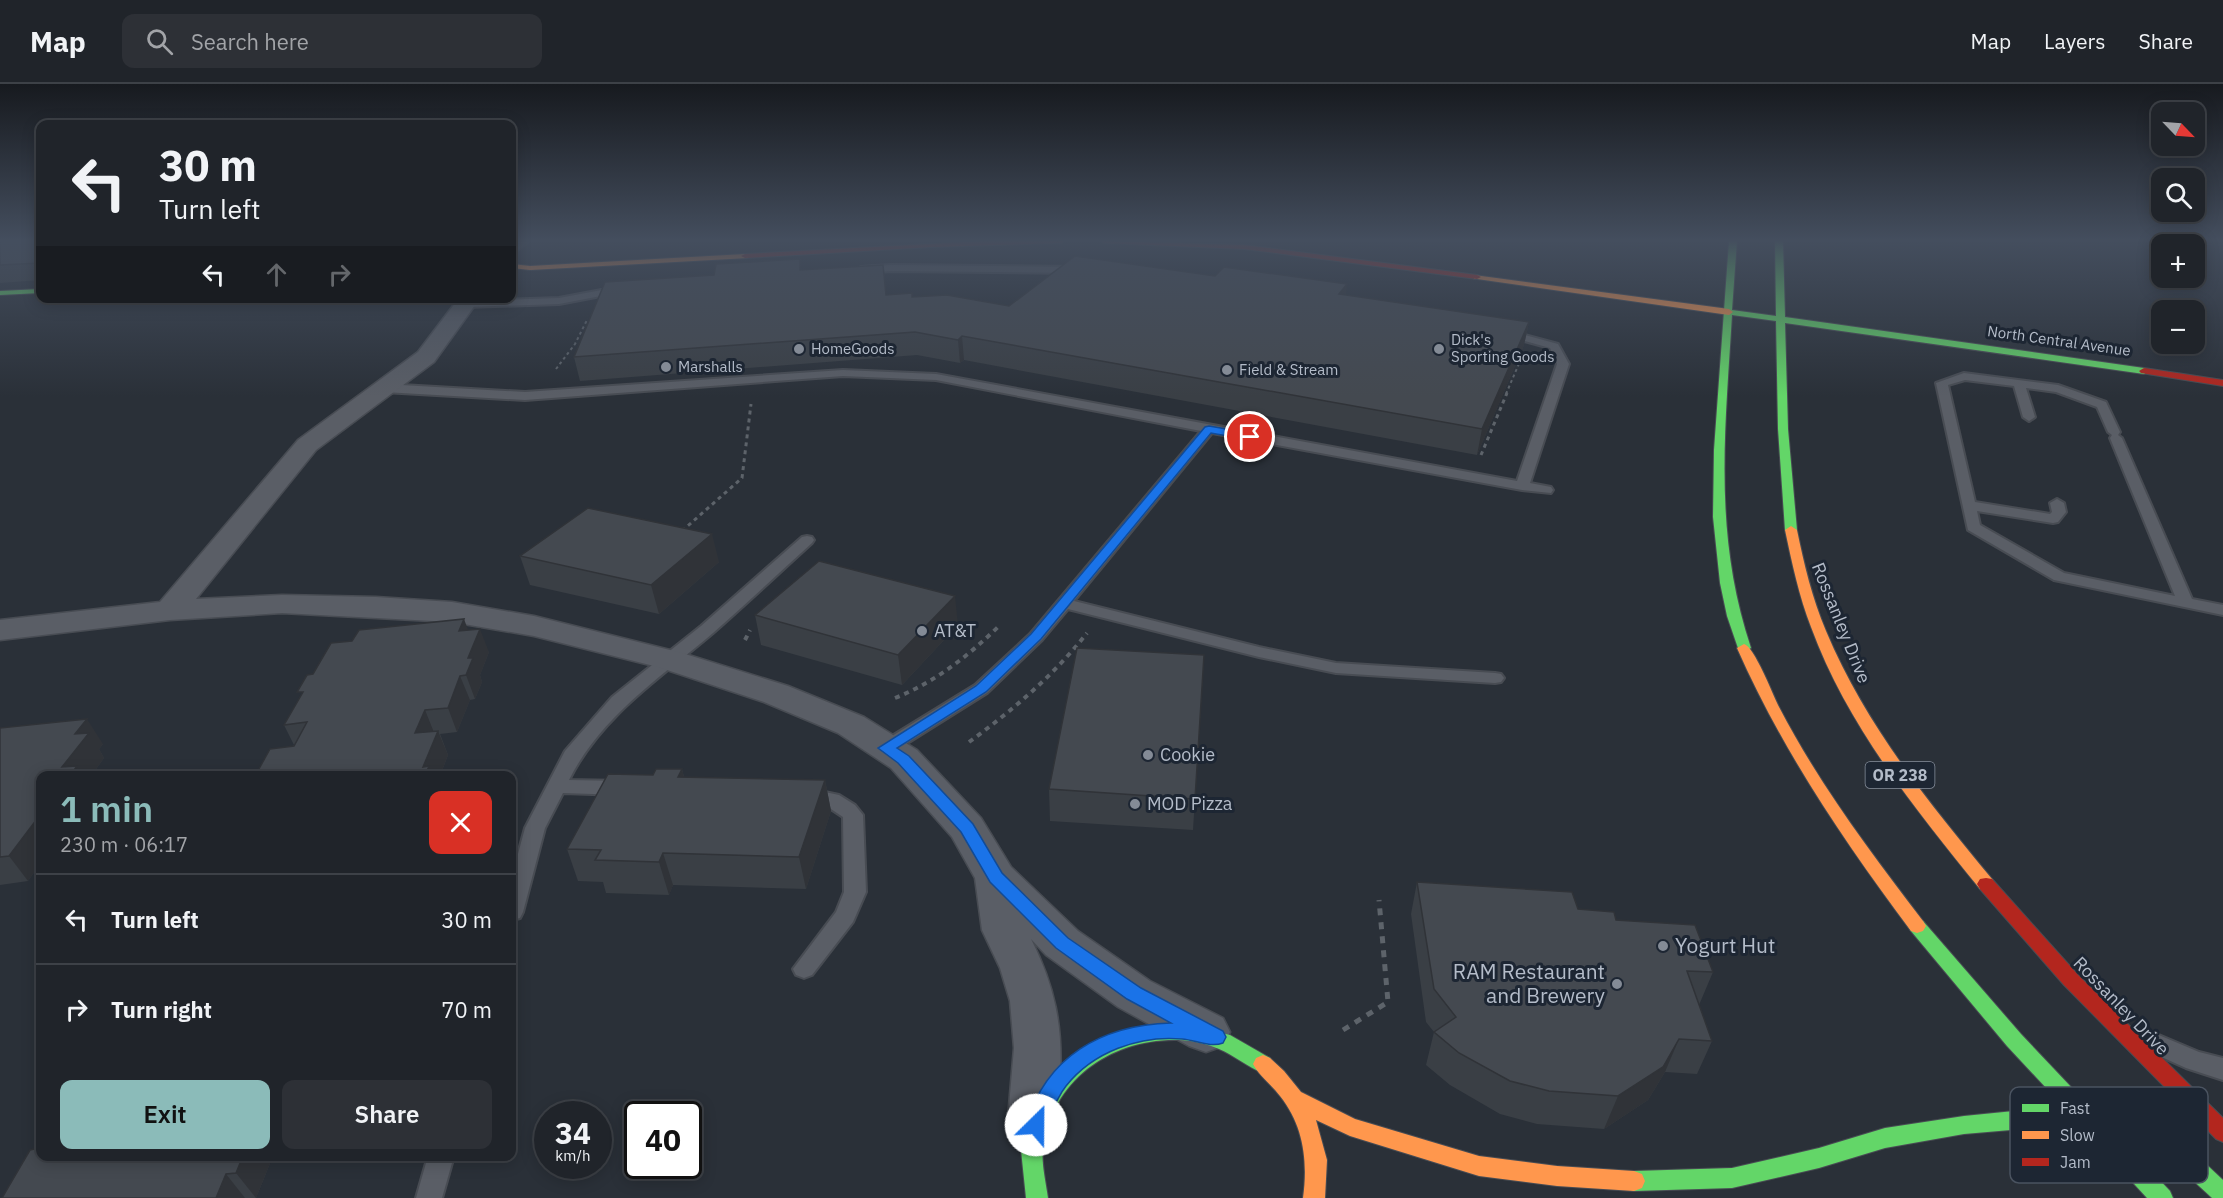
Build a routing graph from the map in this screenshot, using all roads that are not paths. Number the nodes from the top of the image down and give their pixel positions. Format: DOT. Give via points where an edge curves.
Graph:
graph roads {
  1 [pos="600,293"];
  2 [pos="1629,293"];
  3 [pos="1642,293"];
  4 [pos="1729,293"];
  5 [pos="1780,293"];
  6 [pos="516,301"];
  7 [pos="466,303"];
  8 [pos="1728,305"];
  9 [pos="1780,313"];
  10 [pos="1486,328"];
  11 [pos="2057,344"];
  12 [pos="2114,352"];
  13 [pos="2223,370"];
  14 [pos="2223,383"];
  15 [pos="2019,384"];
  16 [pos="384,388"];
  17 [pos="2029,417"];
  18 [pos="1209,429"];
  19 [pos="1522,486"];
  20 [pos="1546,490"];
  21 [pos="2057,503"];
  22 [pos="1968,505"];
  23 [pos="807,540"];
  24 [pos="1064,603"];
  25 [pos="2186,603"];
  26 [pos="170,610"];
  27 [pos="2223,610"];
  28 [pos="0,630"];
  29 [pos="670,660"];
  30 [pos="1495,678"];
  31 [pos="886,748"];
  32 [pos="555,786"];
  33 [pos="646,789"];
  34 [pos="788,794"];
  35 [pos="996,878"];
  36 [pos="516,898"];
  37 [pos="804,969"];
  38 [pos="2112,1024"];
  39 [pos="1216,1037"];
  40 [pos="2223,1069"];
  41 [pos="2057,1087"];
  42 [pos="2177,1087"];
  43 [pos="1298,1100"];
  44 [pos="2208,1117"];
  45 [pos="2010,1121"];
  46 [pos="2223,1132"];
  47 [pos="1031,1142"];
  48 [pos="440,1161"];
  49 [pos="2208,1180"];
  50 [pos="2148,1183"];
  51 [pos="2223,1194"];
  52 [pos="429,1198"];
  53 [pos="1037,1198"];
  54 [pos="1314,1198"];
  55 [pos="2162,1198"];
  1 -- 6 [label="lane" via="559,301"];
  2 -- 8 [label="main road, North Central Avenue"];
  3 -- 8 [label="main road, North Central Avenue"];
  4 -- 8 [label="main road"];
  5 -- 9 [label="main road, Rossanley Drive / OR 238"];
  7 -- 16 [label="street" via="426,357"];
  8 -- 9 [label="main road, North Central Avenue"];
  8 -- 41 [label="main road" via="1717,458 1718,538 1738,638 1772,710 1825,802 1898,906"];
  9 -- 11 [label="main road, North Central Avenue"];
  9 -- 14 [label="main road, North Central Avenue"];
  9 -- 38 [label="main road, Rossanley Drive / OR 238" via="1786,509 1811,607 1840,675 1881,750 1961,857"];
  10 -- 19 [label="lane" via="1554,346 1563,364"];
  12 -- 13 [label="main road, North Central Avenue"];
  15 -- 17 [label="lane"];
  15 -- 22 [label="lane" via="1964,376 1942,383"];
  15 -- 25 [label="lane" via="2058,389 2102,405"];
  16 -- 18 [label="lane" via="525,396 843,373 936,377"];
  16 -- 26 [label="street" via="307,445"];
  18 -- 19 [label="lane"];
  18 -- 24 [label="lane"];
  19 -- 20 [label="lane"];
  21 -- 22 [label="lane" via="2059,512 2053,519"];
  22 -- 25 [label="lane" via="1973,527 2059,577"];
  23 -- 29 [label="lane"];
  24 -- 30 [label="lane" via="1336,668"];
  24 -- 31 [label="lane" via="981,689"];
  25 -- 27 [label="lane"];
  26 -- 28 [label="street"];
  26 -- 29 [label="street" via="282,604 452,612 534,626"];
  29 -- 31 [label="street" via="776,694 850,725"];
  29 -- 32 [label="lane" via="600,719 572,755"];
  31 -- 35 [label="street" via="904,759 967,828"];
  32 -- 33 [label="lane"];
  32 -- 36 [label="lane" via="536,828"];
  34 -- 37 [label="lane" via="823,796 842,803 853,815 855,892 845,916"];
  35 -- 39 [label="street" via="1062,943 1096,969"];
  35 -- 47 [label="street" via="1004,930 1023,968 1033,1001 1038,1048"];
  38 -- 40 [label="lane" via="2195,1061"];
  38 -- 42 [label="main road, Rossanley Drive / OR 238"];
  39 -- 43 [label="main road" via="1249,1052 1277,1073"];
  39 -- 47 [label="main road" via="1182,1030 1147,1032 1114,1040 1084,1056 1059,1079 1041,1108"];
  43 -- 45 [label="main road" via="1350,1127 1479,1166 1639,1181 1732,1178 1819,1158 1885,1137"];
  43 -- 54 [label="main road" via="1315,1139 1318,1181"];
  44 -- 46 [label="main road, Rossanley Drive / OR 238"];
  47 -- 53 [label="main road" via="1031,1179"];
  48 -- 52 [label="lane"];
  49 -- 51 [label="main road"];
  50 -- 55 [label="main road"];
}
